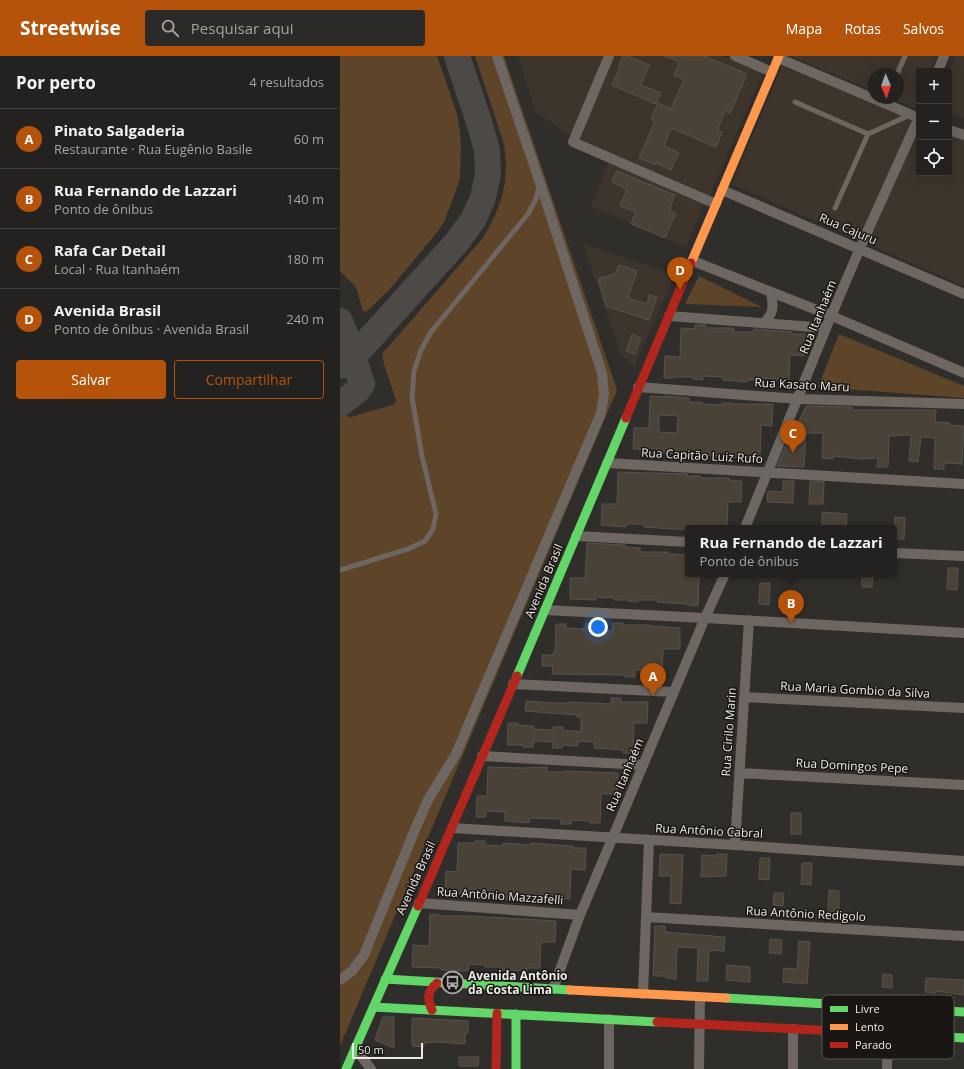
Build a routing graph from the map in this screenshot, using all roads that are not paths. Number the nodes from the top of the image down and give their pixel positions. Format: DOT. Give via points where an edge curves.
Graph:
graph roads {
  1 [pos="497,56"];
  2 [pos="609,56"];
  3 [pos="735,56"];
  4 [pos="905,56"];
  5 [pos="944,56"];
  6 [pos="778,57"];
  7 [pos="900,68"];
  8 [pos="939,68"];
  9 [pos="772,72"];
  10 [pos="796,102"];
  11 [pos="916,117"];
  12 [pos="916,117"];
  13 [pos="916,119"];
  14 [pos="952,131"];
  15 [pos="868,134"];
  16 [pos="964,135"];
  17 [pos="540,183"];
  18 [pos="722,190"];
  19 [pos="716,204"];
  20 [pos="835,208"];
  21 [pos="860,248"];
  22 [pos="693,261"];
  23 [pos="771,292"];
  24 [pos="964,294"];
  25 [pos="669,316"];
  26 [pos="832,316"];
  27 [pos="764,323"];
  28 [pos="826,328"];
  29 [pos="964,373"];
  30 [pos="638,388"];
  31 [pos="798,399"];
  32 [pos="964,404"];
  33 [pos="607,463"];
  34 [pos="768,472"];
  35 [pos="964,484"];
  36 [pos="747,525"];
  37 [pos="576,536"];
  38 [pos="685,542"];
  39 [pos="897,553"];
  40 [pos="964,556"];
  41 [pos="340,570"];
  42 [pos="724,577"];
  43 [pos="545,610"];
  44 [pos="706,618"];
  45 [pos="749,620"];
  46 [pos="964,633"];
  47 [pos="513,684"];
  48 [pos="674,692"];
  49 [pos="744,697"];
  50 [pos="964,708"];
  51 [pos="482,756"];
  52 [pos="643,765"];
  53 [pos="739,773"];
  54 [pos="964,785"];
  55 [pos="452,828"];
  56 [pos="612,838"];
  57 [pos="649,841"];
  58 [pos="735,845"];
  59 [pos="964,861"];
  60 [pos="419,903"];
  61 [pos="580,915"];
  62 [pos="646,917"];
  63 [pos="964,936"];
  64 [pos="385,979"];
  65 [pos="340,980"];
  66 [pos="437,982"];
  67 [pos="553,989"];
  68 [pos="643,994"];
  69 [pos="700,997"];
  70 [pos="373,1007"];
  71 [pos="822,1007"];
  72 [pos="432,1010"];
  73 [pos="964,1012"];
  74 [pos="497,1013"];
  75 [pos="516,1014"];
  76 [pos="954,1017"];
  77 [pos="610,1019"];
  78 [pos="699,1024"];
  79 [pos="793,1029"];
  80 [pos="822,1031"];
  81 [pos="954,1037"];
  82 [pos="964,1038"];
  83 [pos="355,1048"];
  84 [pos="887,1059"];
  85 [pos="346,1069"];
  86 [pos="371,1069"];
  87 [pos="496,1069"];
  88 [pos="516,1069"];
  89 [pos="609,1069"];
  90 [pos="699,1069"];
  91 [pos="793,1069"];
  92 [pos="887,1069"];
  1 -- 17 [label="street"];
  2 -- 19 [label="street" via="573,142"];
  3 -- 9 [label="street"];
  4 -- 7 [label="lane"];
  5 -- 8 [label="street"];
  6 -- 9 [label="street, Avenida Brasil"];
  6 -- 11 [label="street"];
  9 -- 18 [label="street, Avenida Brasil"];
  10 -- 15 [label="lane"];
  12 -- 15 [label="lane" via="902,117"];
  13 -- 21 [label="street, Rua Itanhaém"];
  14 -- 16 [label="street"];
  15 -- 20 [label="lane"];
  17 -- 41 [label="lane" via="536,199 528,214 431,332 416,364 412,398 436,514 433,529 425,541 408,549"];
  17 -- 65 [label="street" via="602,373 604,394 601,413 456,754 428,800 364,955 352,971"];
  18 -- 19 [label="street, Avenida Brasil"];
  18 -- 21 [label="street, Rua Cajuru"];
  19 -- 22 [label="street, Avenida Brasil"];
  21 -- 24 [label="street, Rua Cajuru"];
  21 -- 26 [label="street, Rua Itanhaém"];
  22 -- 23 [label="street"];
  22 -- 25 [label="street, Avenida Brasil"];
  23 -- 26 [label="street"];
  23 -- 27 [label="street" via="772,310"];
  25 -- 27 [label="street"];
  25 -- 30 [label="street, Avenida Brasil"];
  26 -- 28 [label="street, Rua Itanhaém"];
  26 -- 29 [label="street"];
  27 -- 28 [label="street"];
  28 -- 31 [label="street, Rua Itanhaém"];
  30 -- 31 [label="street, Rua Kasato Maru"];
  30 -- 33 [label="street, Avenida Brasil"];
  31 -- 32 [label="street, Rua Kasato Maru"];
  31 -- 34 [label="street, Rua Itanhaém"];
  33 -- 34 [label="street, Rua Capitão Luiz Rufo"];
  33 -- 37 [label="street, Avenida Brasil"];
  34 -- 35 [label="street, Rua Capitão Luiz Rufo"];
  34 -- 36 [label="street, Rua Itanhaém"];
  37 -- 38 [label="street"];
  37 -- 43 [label="street, Avenida Brasil"];
  39 -- 40 [label="street"];
  42 -- 44 [label="street, Rua Itanhaém"];
  43 -- 44 [label="street"];
  43 -- 47 [label="street, Avenida Brasil"];
  44 -- 45 [label="street"];
  44 -- 48 [label="street, Rua Itanhaém"];
  45 -- 46 [label="street"];
  45 -- 49 [label="street, Rua Cirilo Marin"];
  47 -- 48 [label="street"];
  47 -- 51 [label="street, Avenida Brasil"];
  48 -- 52 [label="street, Rua Itanhaém"];
  49 -- 50 [label="street, Rua Maria Gombio da Silva"];
  49 -- 53 [label="street, Rua Cirilo Marin"];
  51 -- 52 [label="street"];
  51 -- 55 [label="street, Avenida Brasil"];
  52 -- 56 [label="street, Rua Itanhaém"];
  53 -- 54 [label="street, Rua Domingos Pepe"];
  53 -- 58 [label="street, Rua Cirilo Marin"];
  55 -- 56 [label="street, Rua Antônio Cabral"];
  55 -- 60 [label="street, Avenida Brasil"];
  56 -- 57 [label="street, Rua Antônio Cabral"];
  56 -- 61 [label="street, Rua Itanhaém"];
  57 -- 58 [label="street, Rua Antônio Cabral"];
  57 -- 62 [label="street"];
  58 -- 59 [label="street, Rua Antônio Cabral"];
  60 -- 61 [label="street, Rua Antônio Mazzafelli"];
  60 -- 64 [label="street, Avenida Brasil"];
  61 -- 67 [label="street, Rua Itanhaém"];
  62 -- 63 [label="street, Rua Antônio Redigolo"];
  62 -- 68 [label="street"];
  64 -- 66 [label="street"];
  64 -- 70 [label="street, Avenida Brasil"];
  66 -- 67 [label="street"];
  66 -- 72 [label="street" via="430,988 428,995"];
  67 -- 68 [label="street"];
  68 -- 69 [label="street"];
  69 -- 71 [label="street"];
  69 -- 78 [label="street"];
  70 -- 72 [label="street"];
  70 -- 83 [label="street, Avenida Brasil"];
  72 -- 74 [label="street"];
  73 -- 76 [label="street"];
  74 -- 75 [label="street"];
  74 -- 87 [label="street"];
  75 -- 77 [label="street"];
  75 -- 88 [label="street"];
  77 -- 78 [label="street"];
  77 -- 89 [label="street"];
  78 -- 79 [label="street"];
  78 -- 90 [label="street"];
  79 -- 80 [label="street"];
  79 -- 91 [label="street"];
  81 -- 82 [label="street"];
  83 -- 85 [label="street, Avenida Brasil"];
  83 -- 86 [label="street"];
  84 -- 92 [label="street"];
}
